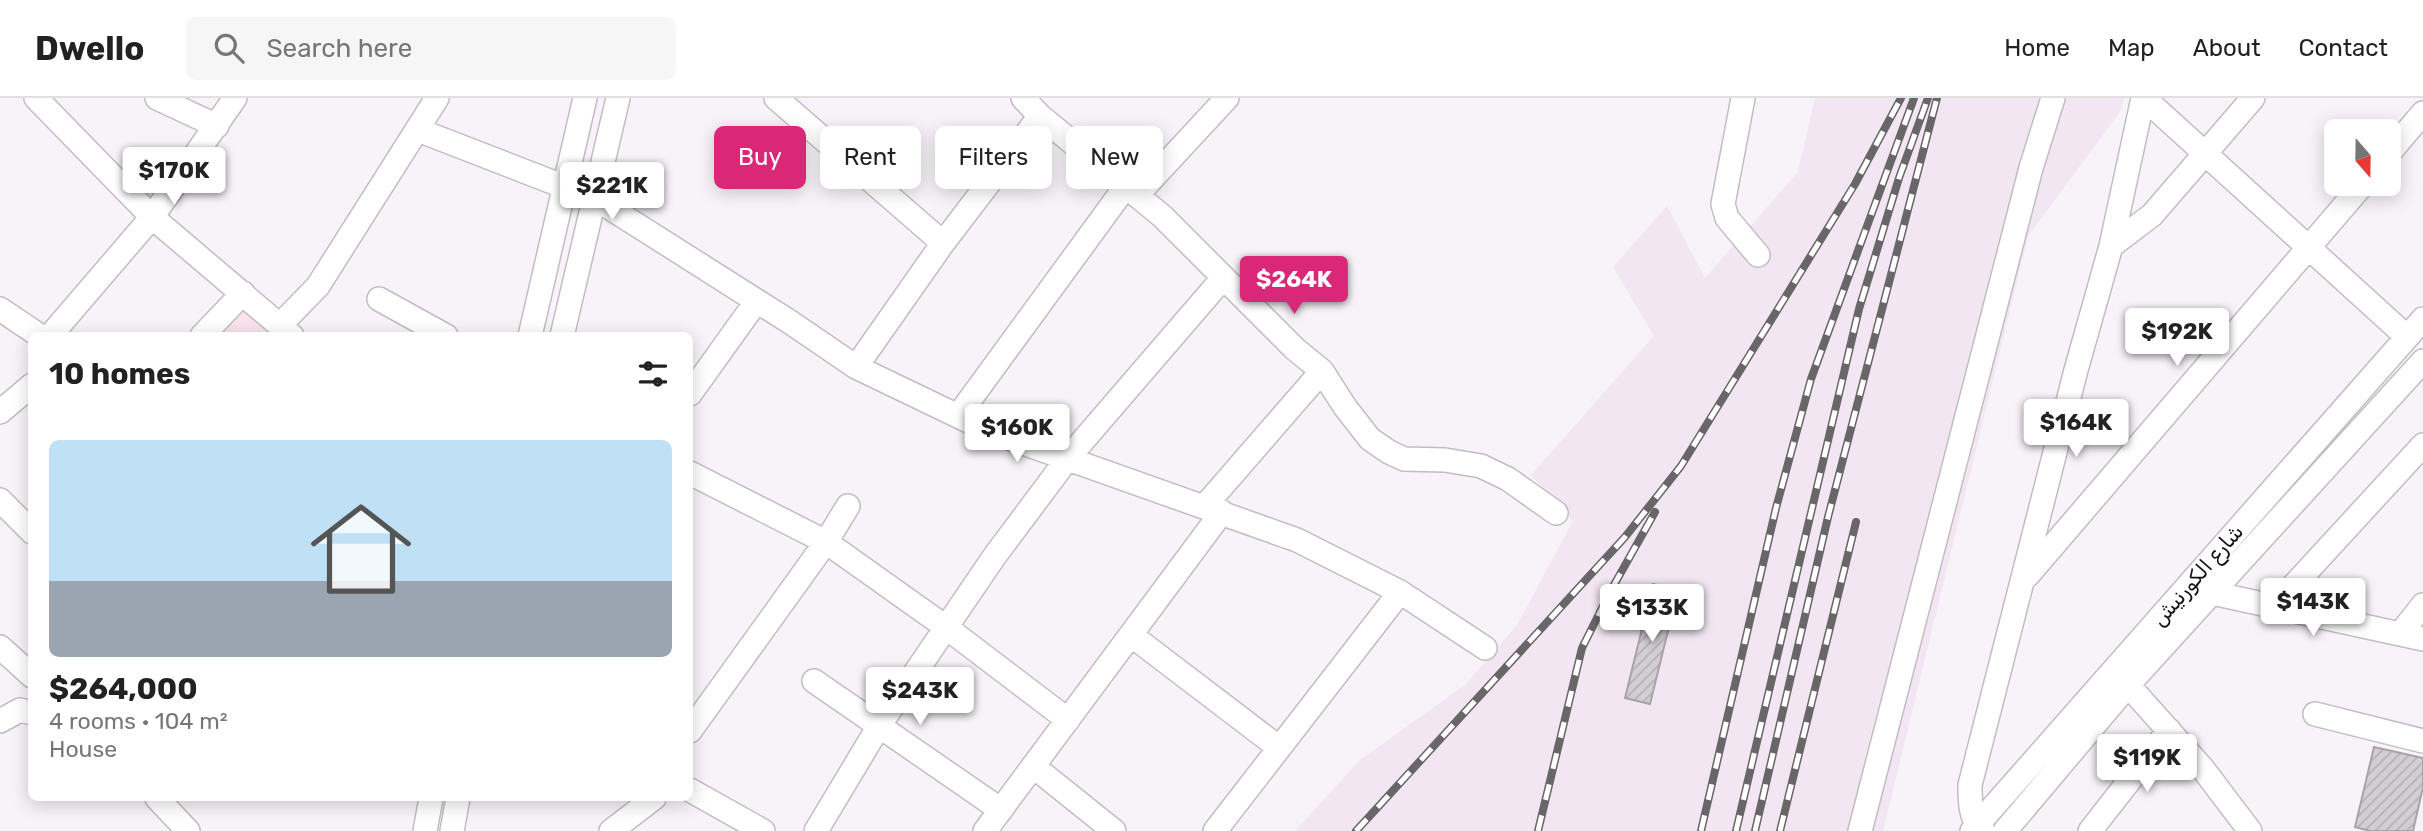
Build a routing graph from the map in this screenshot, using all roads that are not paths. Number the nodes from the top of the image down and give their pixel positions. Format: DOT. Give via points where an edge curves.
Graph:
graph roads {
  1 [pos="36,98"];
  2 [pos="157,98"];
  3 [pos="235,98"];
  4 [pos="437,98"];
  5 [pos="585,98"];
  6 [pos="618,98"];
  7 [pos="776,98"];
  8 [pos="1023,98"];
  9 [pos="1227,98"];
  10 [pos="1743,98"];
  11 [pos="2053,98"];
  12 [pos="2143,98"];
  13 [pos="2253,98"];
  14 [pos="2423,113"];
  15 [pos="1040,116"];
  16 [pos="217,126"];
  17 [pos="418,130"];
  18 [pos="2401,139"];
  19 [pos="2205,153"];
  20 [pos="565,187"];
  21 [pos="1132,191"];
  22 [pos="2353,196"];
  23 [pos="596,199"];
  24 [pos="152,217"];
  25 [pos="943,243"];
  26 [pos="2111,246"];
  27 [pos="2308,247"];
  28 [pos="1758,255"];
  29 [pos="1223,278"];
  30 [pos="243,293"];
  31 [pos="379,299"];
  32 [pos="756,302"];
  33 [pos="0,309"];
  34 [pos="2423,318"];
  35 [pos="286,330"];
  36 [pos="34,332"];
  37 [pos="53,332"];
  38 [pos="206,332"];
  39 [pos="439,332"];
  40 [pos="531,332"];
  41 [pos="563,332"];
  42 [pos="2407,337"];
  43 [pos="2423,361"];
  44 [pos="856,367"];
  45 [pos="1322,371"];
  46 [pos="28,388"];
  47 [pos="693,390"];
  48 [pos="0,412"];
  49 [pos="958,416"];
  50 [pos="2423,445"];
  51 [pos="1068,458"];
  52 [pos="693,475"];
  53 [pos="0,500"];
  54 [pos="848,506"];
  55 [pos="1213,510"];
  56 [pos="1556,513"];
  57 [pos="28,527"];
  58 [pos="826,542"];
  59 [pos="2024,580"];
  60 [pos="1400,592"];
  61 [pos="2212,593"];
  62 [pos="2423,605"];
  63 [pos="2274,607"];
  64 [pos="947,628"];
  65 [pos="2400,634"];
  66 [pos="1131,635"];
  67 [pos="2423,639"];
  68 [pos="0,647"];
  69 [pos="1485,648"];
  70 [pos="28,672"];
  71 [pos="814,681"];
  72 [pos="2128,685"];
  73 [pos="28,712"];
  74 [pos="2315,714"];
  75 [pos="1068,720"];
  76 [pos="0,722"];
  77 [pos="879,726"];
  78 [pos="693,728"];
  79 [pos="2169,730"];
  80 [pos="2423,741"];
  81 [pos="1278,747"];
  82 [pos="1033,766"];
  83 [pos="693,792"];
  84 [pos="161,801"];
  85 [pos="430,801"];
  86 [pos="457,801"];
  87 [pos="650,801"];
  88 [pos="1001,810"];
  89 [pos="1977,829"];
  90 [pos="188,831"];
  91 [pos="425,831"];
  92 [pos="452,831"];
  93 [pos="611,831"];
  94 [pos="763,831"];
  95 [pos="816,831"];
  96 [pos="985,831"];
  97 [pos="1114,831"];
  98 [pos="1215,831"];
  99 [pos="1860,831"];
  100 [pos="2006,831"];
  101 [pos="2090,831"];
  102 [pos="2250,831"];
  1 -- 24 [label="street"];
  2 -- 16 [label="street"];
  3 -- 16 [label="street"];
  4 -- 17 [label="street"];
  5 -- 20 [label="street"];
  6 -- 23 [label="street"];
  7 -- 25 [label="street"];
  8 -- 15 [label="street"];
  9 -- 21 [label="street"];
  10 -- 28 [label="street" via="1723,204 1727,218"];
  11 -- 99 [label="street"];
  12 -- 19 [label="street"];
  12 -- 26 [label="street"];
  13 -- 19 [label="street"];
  14 -- 18 [label="street"];
  15 -- 21 [label="street"];
  15 -- 25 [label="street"];
  16 -- 24 [label="street"];
  17 -- 20 [label="street"];
  17 -- 35 [label="street"];
  19 -- 26 [label="street" via="2152,215"];
  19 -- 27 [label="street"];
  20 -- 23 [label="street"];
  20 -- 40 [label="street"];
  21 -- 29 [label="street"];
  21 -- 49 [label="street"];
  22 -- 27 [label="street"];
  23 -- 32 [label="street"];
  23 -- 41 [label="street"];
  24 -- 30 [label="street"];
  24 -- 37 [label="street"];
  25 -- 44 [label="street"];
  26 -- 59 [label="street"];
  27 -- 42 [label="street"];
  27 -- 59 [label="street"];
  29 -- 45 [label="street"];
  29 -- 51 [label="street"];
  30 -- 35 [label="street"];
  30 -- 38 [label="street"];
  31 -- 39 [label="street"];
  32 -- 44 [label="street"];
  32 -- 47 [label="street"];
  33 -- 36 [label="street"];
  34 -- 42 [label="street, شارع الكورنيش"];
  42 -- 89 [label="street, شارع الكورنيش"];
  43 -- 61 [label="street, شارع الكورنيش"];
  44 -- 49 [label="street"];
  45 -- 55 [label="street"];
  45 -- 56 [label="street" via="1370,439 1389,452 1404,459 1481,466"];
  46 -- 48 [label="street"];
  49 -- 51 [label="street"];
  50 -- 63 [label="street"];
  51 -- 55 [label="street"];
  51 -- 64 [label="street"];
  52 -- 58 [label="street"];
  53 -- 57 [label="street"];
  54 -- 58 [label="street"];
  55 -- 60 [label="street" via="1297,540"];
  55 -- 66 [label="street"];
  58 -- 64 [label="street"];
  58 -- 78 [label="street"];
  59 -- 89 [label="street" via="1970,785"];
  60 -- 69 [label="street"];
  60 -- 81 [label="street"];
  61 -- 63 [label="street"];
  61 -- 72 [label="street, شارع الكورنيش"];
  62 -- 65 [label="street"];
  63 -- 65 [label="street"];
  64 -- 75 [label="street"];
  64 -- 77 [label="street"];
  65 -- 67 [label="street"];
  66 -- 75 [label="street"];
  66 -- 81 [label="street"];
  68 -- 70 [label="street"];
  71 -- 77 [label="street"];
  72 -- 79 [label="street"];
  72 -- 100 [label="street, شارع الكورنيش"];
  73 -- 76 [label="street" via="20,710"];
  74 -- 80 [label="street"];
  75 -- 82 [label="street"];
  77 -- 88 [label="street"];
  77 -- 95 [label="street"];
  79 -- 101 [label="street"];
  79 -- 102 [label="street"];
  81 -- 98 [label="street"];
  82 -- 88 [label="street"];
  82 -- 97 [label="street"];
  83 -- 94 [label="street"];
  84 -- 90 [label="street"];
  85 -- 91 [label="street"];
  86 -- 92 [label="street"];
  87 -- 93 [label="street"];
  88 -- 96 [label="street"];
}
